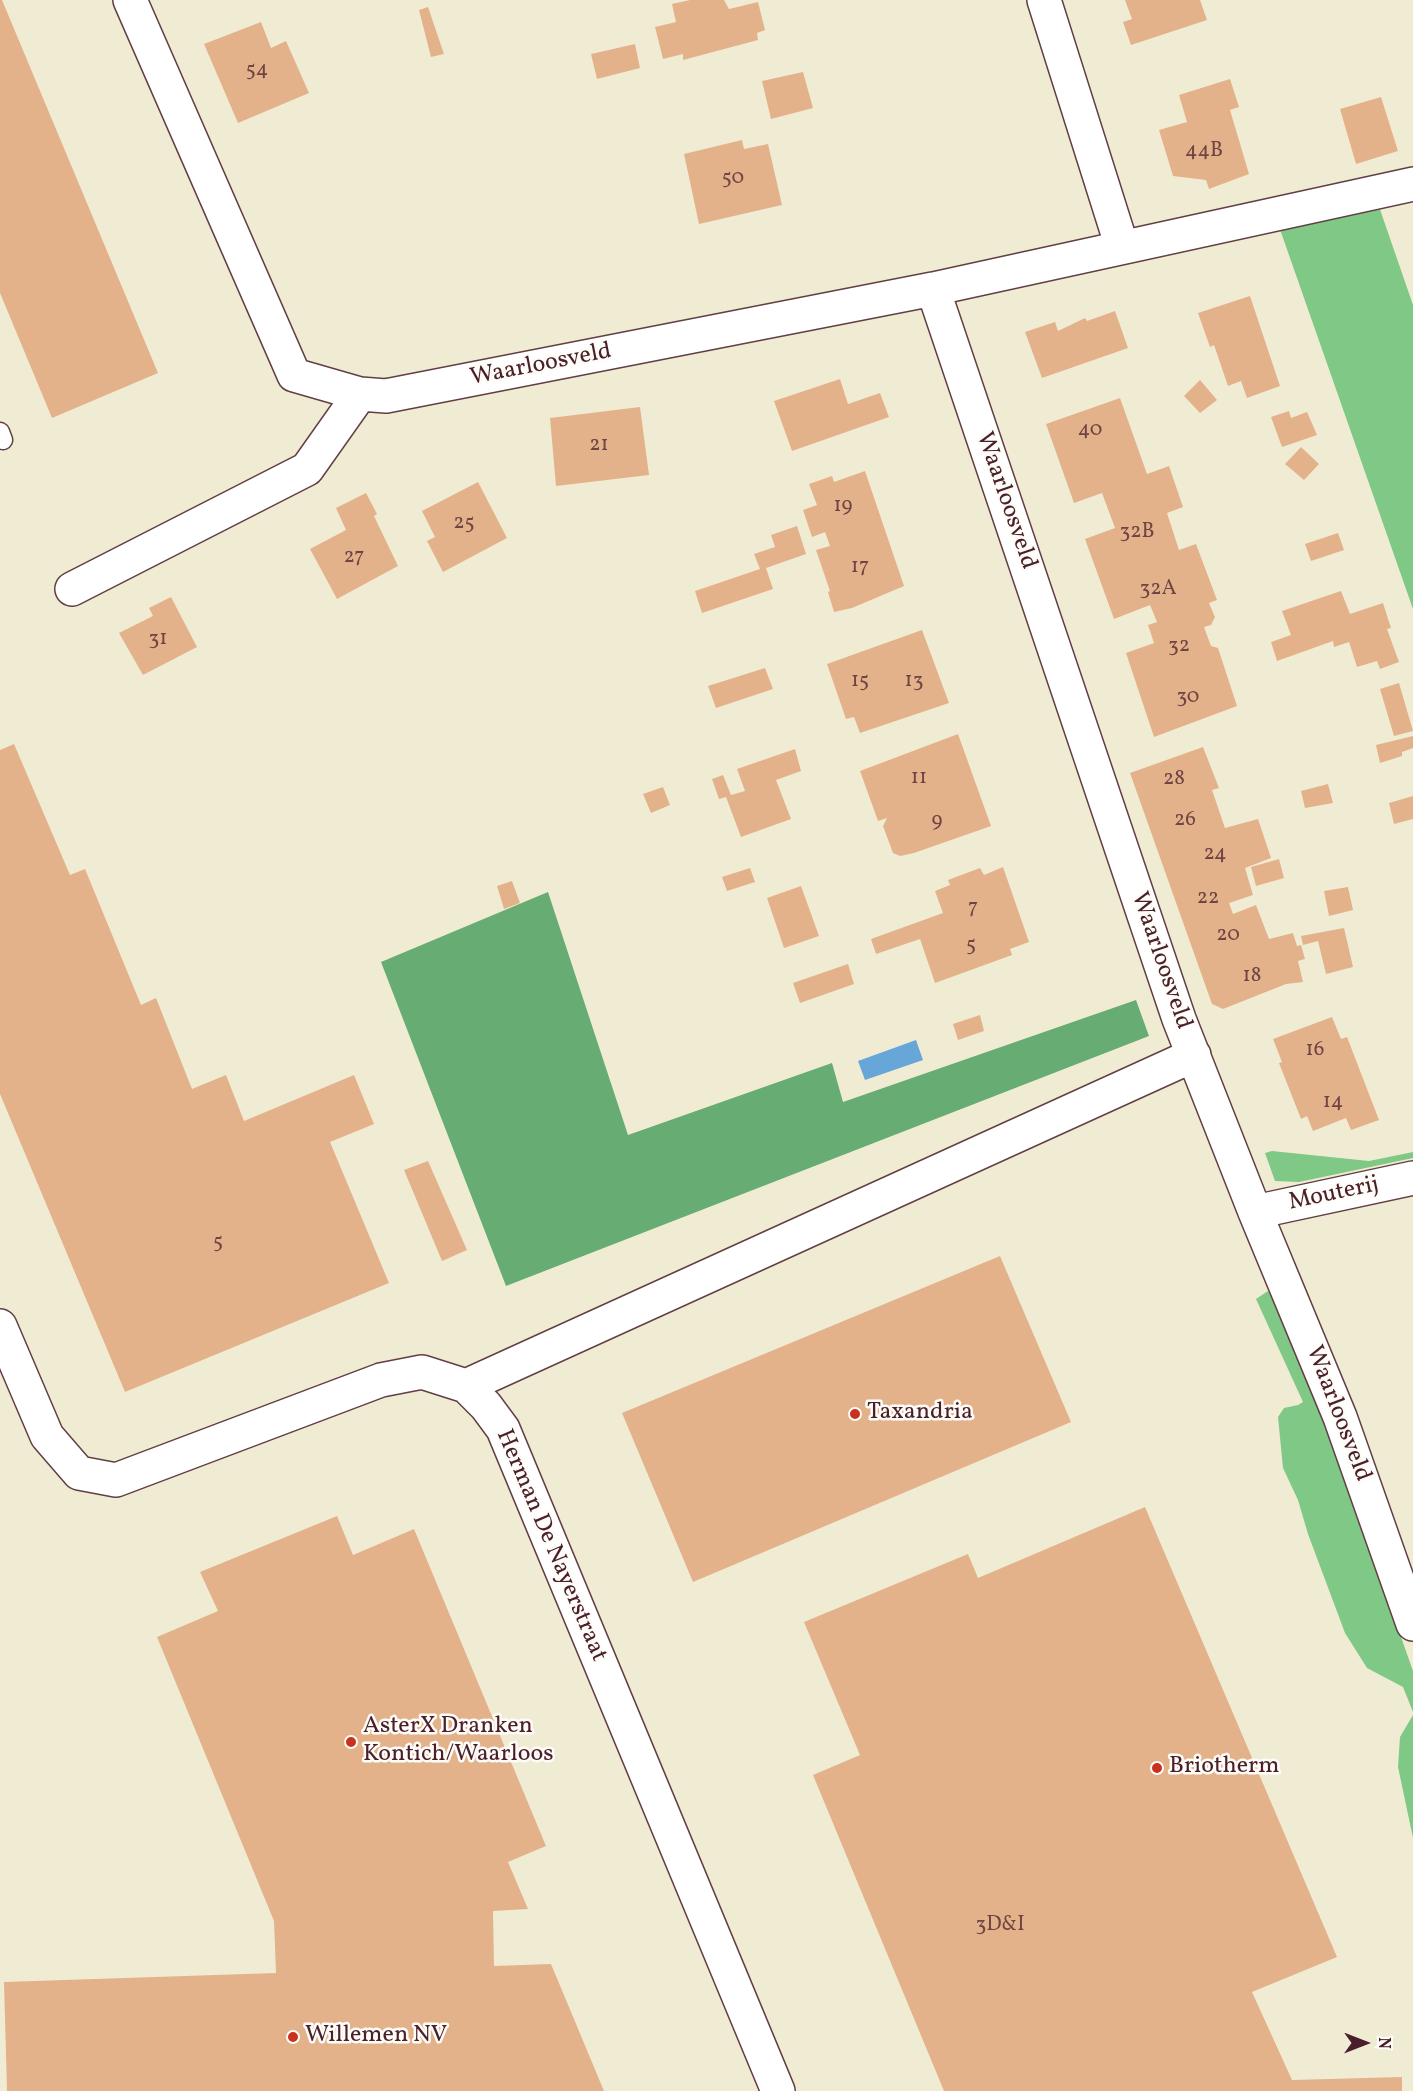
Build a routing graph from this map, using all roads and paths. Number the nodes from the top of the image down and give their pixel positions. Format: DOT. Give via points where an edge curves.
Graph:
graph roads {
  1 [pos="130,0"];
  2 [pos="1044,0"];
  3 [pos="1413,184"];
  4 [pos="1122,247"];
  5 [pos="933,288"];
  6 [pos="360,394"];
  7 [pos="72,589"];
  8 [pos="1194,1056"];
  9 [pos="1413,1178"];
  10 [pos="1255,1212"];
  11 [pos="0,1326"];
  12 [pos="466,1386"];
  13 [pos="1413,1624"];
  14 [pos="775,2088"];
  1 -- 6 [label="street, Waarloosveld" via="294,375"];
  2 -- 4 [label="street"];
  3 -- 4 [label="street, Waarloosveld"];
  4 -- 5 [label="street, Waarloosveld"];
  5 -- 6 [label="street, Waarloosveld" via="386,396"];
  5 -- 8 [label="street, Waarloosveld"];
  6 -- 7 [label="street" via="307,469"];
  8 -- 10 [label="street, Waarloosveld"];
  8 -- 12 [label="street"];
  9 -- 10 [label="street, Mouterij"];
  10 -- 13 [label="street, Waarloosveld" via="1340,1417"];
  11 -- 12 [label="street, Herman De Nayerstraat" via="47,1436 79,1473 116,1480 381,1380 422,1372"];
  12 -- 14 [label="street, Herman De Nayerstraat" via="503,1429"];
}
